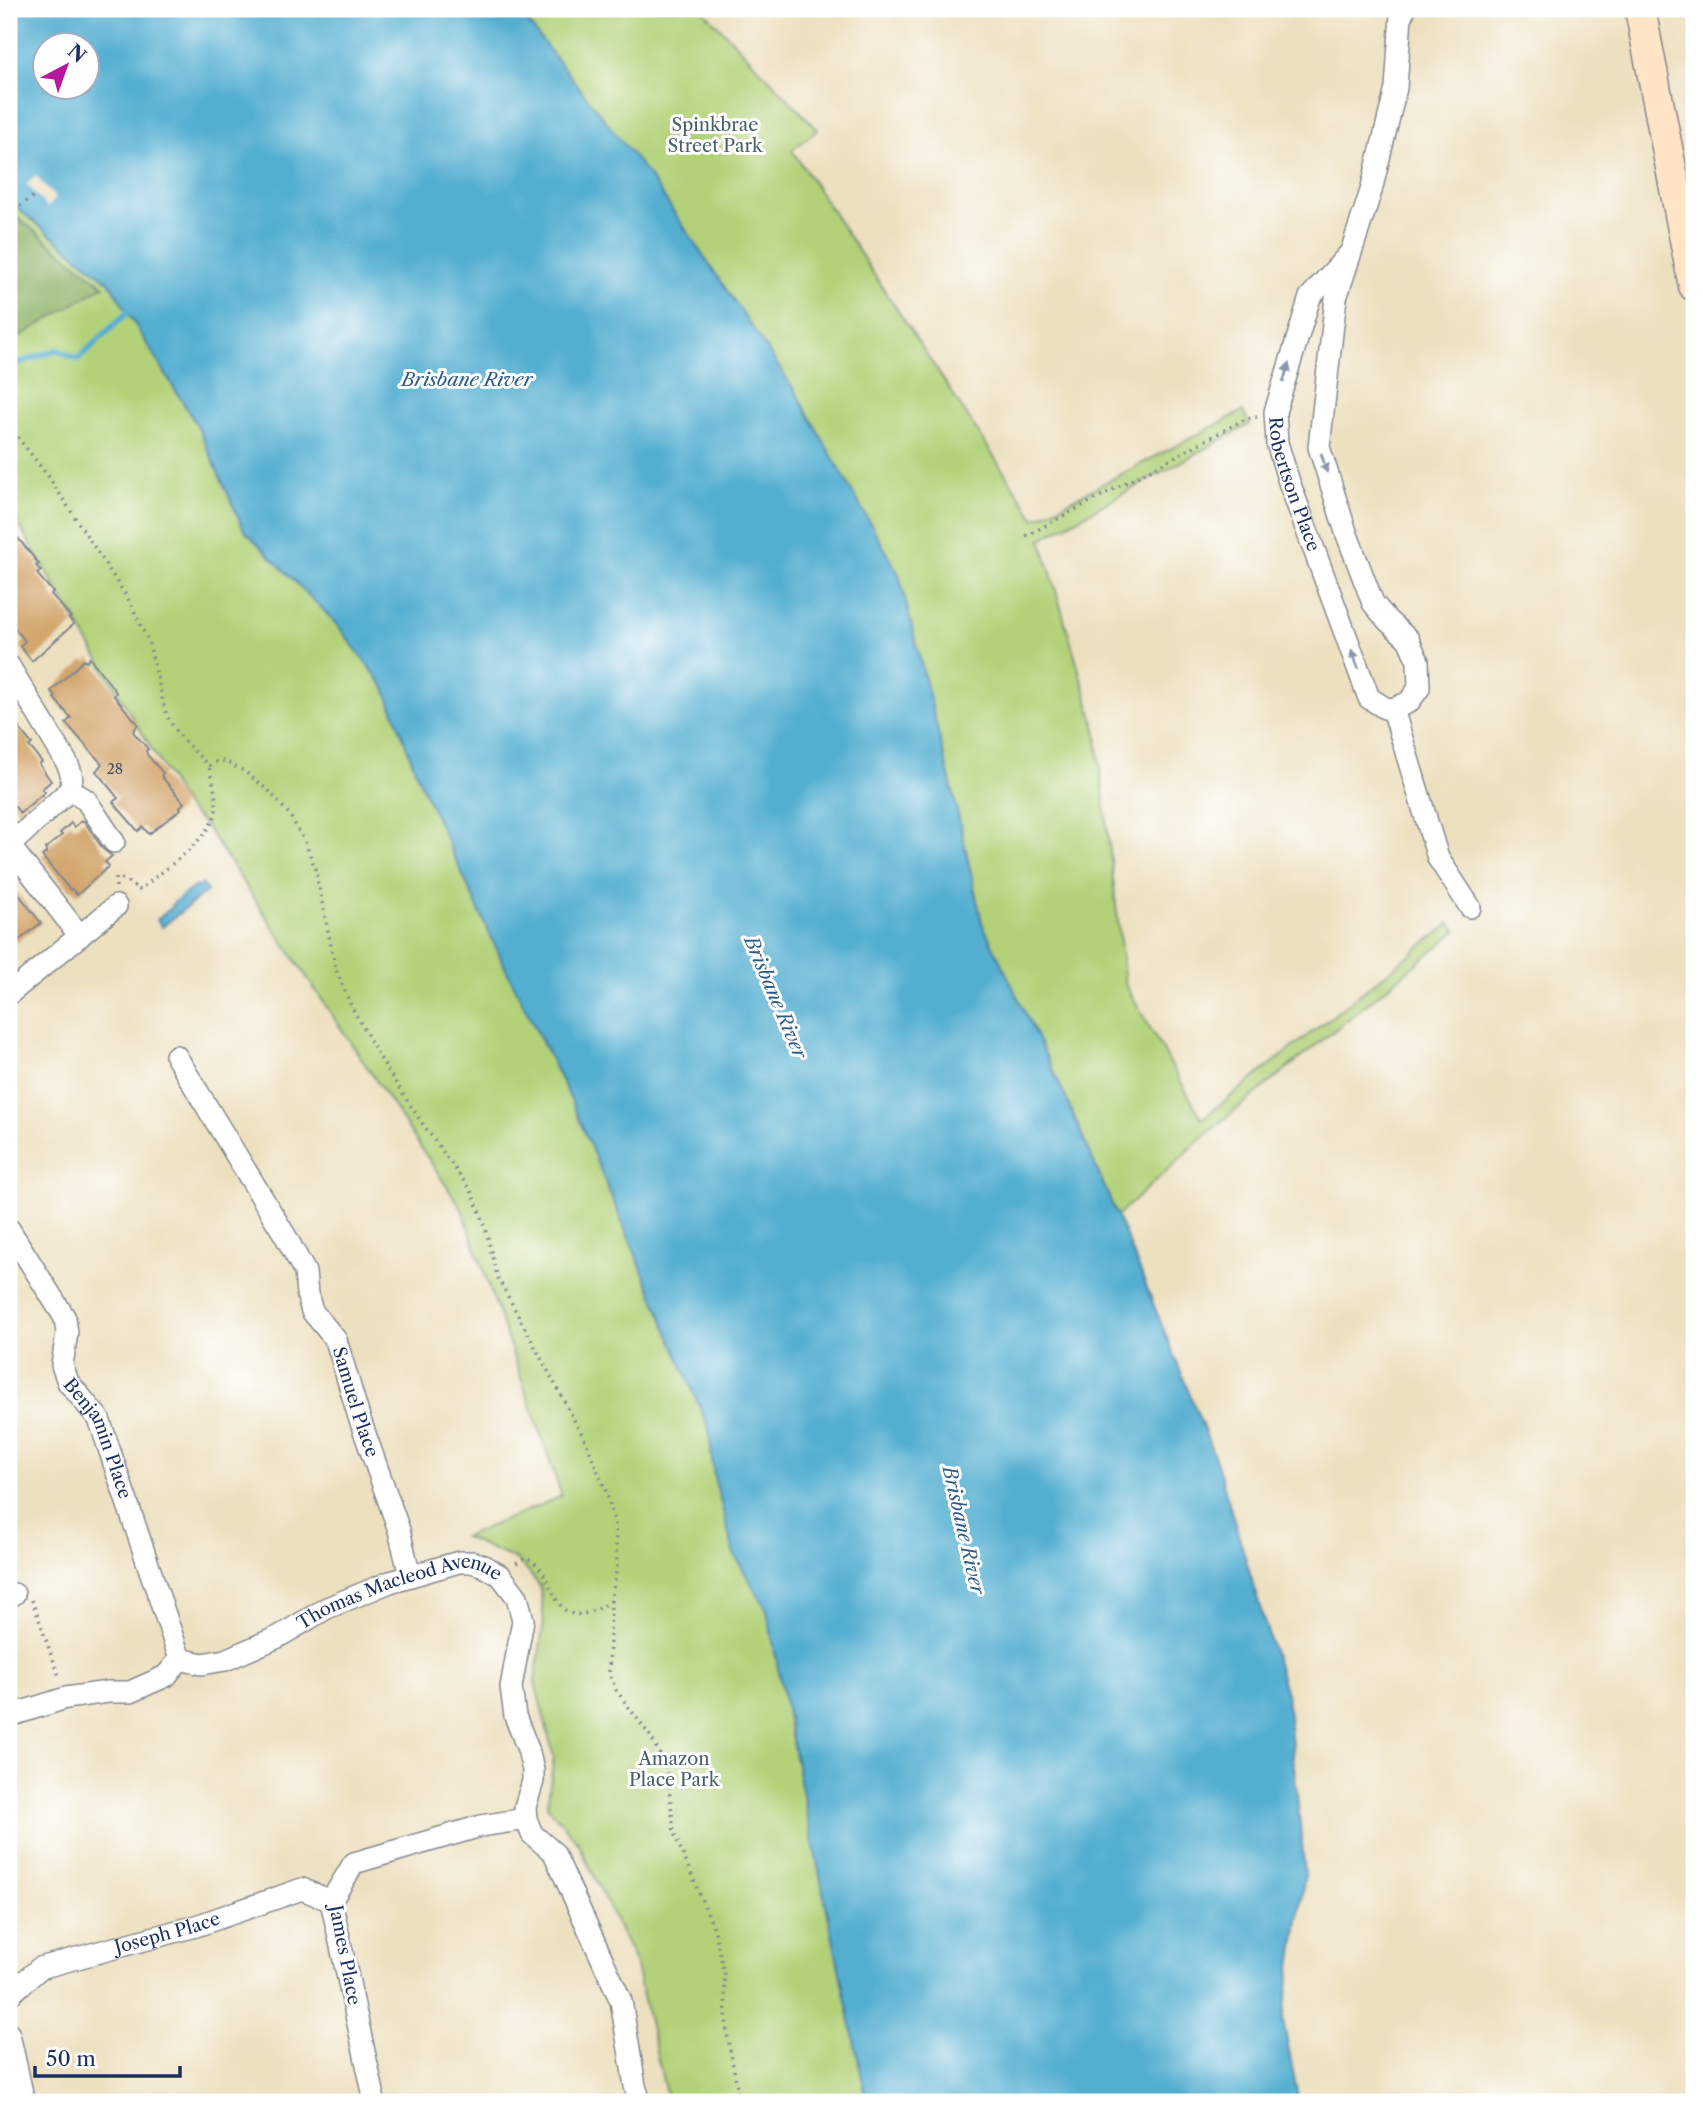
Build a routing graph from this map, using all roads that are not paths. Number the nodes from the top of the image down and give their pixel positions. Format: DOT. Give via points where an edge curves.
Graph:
graph roads {
  1 [pos="1405,9"];
  2 [pos="1640,9"];
  3 [pos="1351,252"];
  4 [pos="1694,286"];
  5 [pos="9,666"];
  6 [pos="1393,709"];
  7 [pos="70,790"];
  8 [pos="114,842"];
  9 [pos="9,846"];
  10 [pos="116,906"];
  11 [pos="1470,907"];
  12 [pos="80,936"];
  13 [pos="9,994"];
  14 [pos="176,1056"];
  15 [pos="9,1229"];
  16 [pos="410,1576"];
  17 [pos="180,1659"];
  18 [pos="9,1716"];
  19 [pos="526,1819"];
  20 [pos="331,1901"];
  21 [pos="9,1995"];
  22 [pos="9,2034"];
  23 [pos="24,2102"];
  24 [pos="372,2102"];
  25 [pos="639,2102"];
  1 -- 3 [label="street, Robertson Place" via="1396,88"];
  2 -- 4 [label="street"];
  3 -- 6 [label="street, Robertson Place, one-way" via="1336,298 1319,447 1373,603 1408,639 1418,661 1419,688 1409,702"];
  6 -- 3 [label="street, Robertson Place, one-way" via="1369,698 1277,443 1275,412 1310,297"];
  5 -- 7 [label="street" via="72,773"];
  6 -- 11 [label="street" via="1438,858"];
  7 -- 8 [label="street" via="86,800"];
  7 -- 9 [label="street"];
  9 -- 12 [label="street"];
  10 -- 12 [label="street"];
  12 -- 13 [label="street"];
  14 -- 16 [label="street, Samuel Place" via="286,1237 305,1272 312,1311 336,1340"];
  15 -- 17 [label="street, Benjamin Place" via="65,1318 62,1365 68,1382 99,1419"];
  16 -- 17 [label="street, Thomas Macleod Avenue" via="327,1608 226,1660 202,1664"];
  16 -- 19 [label="street, Thomas Macleod Avenue" via="459,1562 482,1565 501,1576 516,1597 523,1620 511,1687 514,1716 533,1770"];
  17 -- 18 [label="street" via="166,1676 130,1692 66,1698"];
  19 -- 20 [label="street, James Place" via="481,1826 354,1864"];
  19 -- 25 [label="street" via="533,1834 554,1853 621,2001"];
  20 -- 21 [label="street, Joseph Place" via="302,1889 196,1926 40,1968"];
  20 -- 24 [label="street, James Place"];
  22 -- 23 [label="street"];
}
